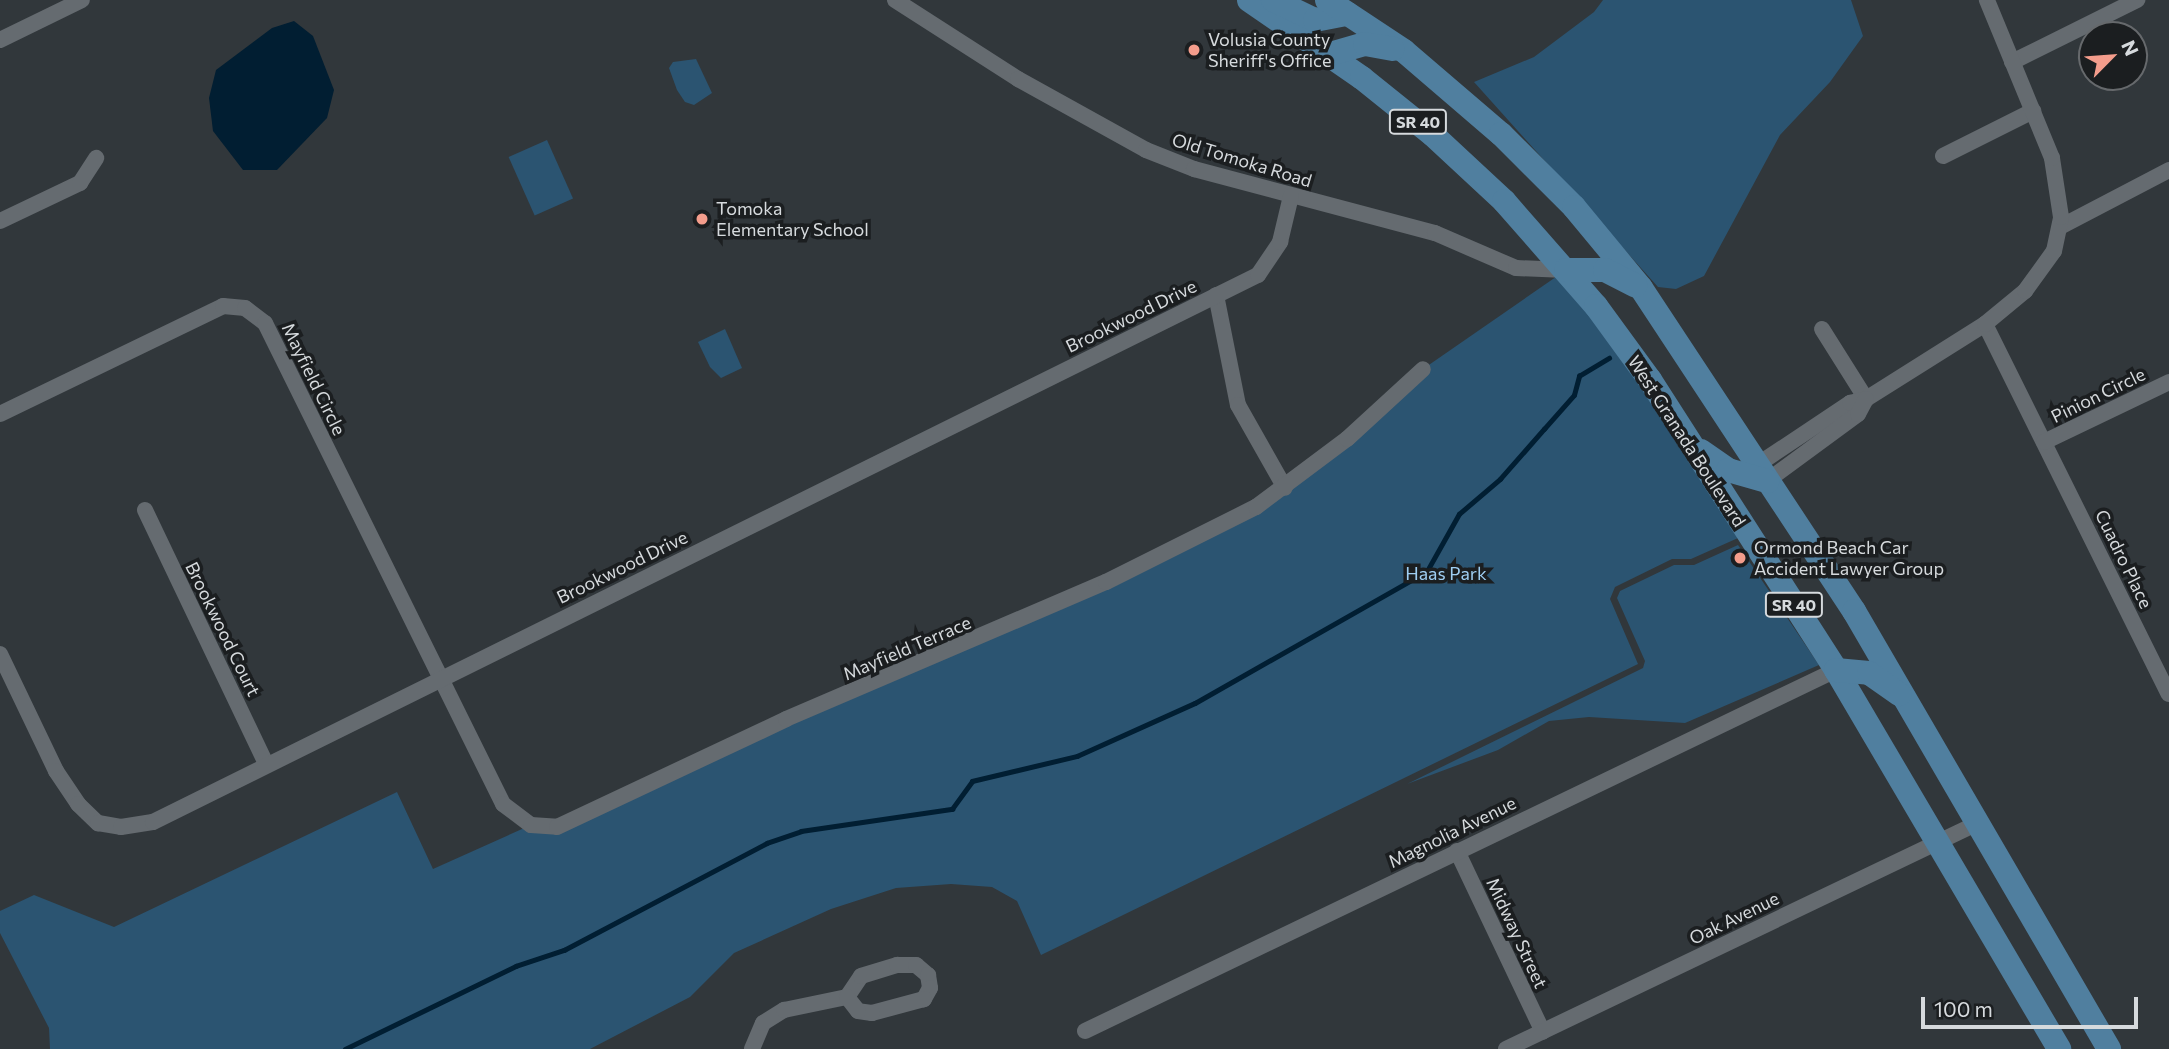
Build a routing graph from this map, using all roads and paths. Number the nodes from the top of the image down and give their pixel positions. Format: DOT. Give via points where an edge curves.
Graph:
graph roads {
  1 [pos="82,0"];
  2 [pos="895,0"];
  3 [pos="1249,0"];
  4 [pos="1273,0"];
  5 [pos="1327,0"];
  6 [pos="1987,0"];
  7 [pos="2137,0"];
  8 [pos="1352,7"];
  9 [pos="0,40"];
  10 [pos="1404,51"];
  11 [pos="1330,54"];
  12 [pos="2012,62"];
  13 [pos="2033,111"];
  14 [pos="1943,156"];
  15 [pos="96,158"];
  16 [pos="2169,170"];
  17 [pos="1291,196"];
  18 [pos="0,221"];
  19 [pos="2060,227"];
  20 [pos="1566,270"];
  21 [pos="1642,288"];
  22 [pos="1216,295"];
  23 [pos="1985,324"];
  24 [pos="1822,329"];
  25 [pos="1423,369"];
  26 [pos="2169,382"];
  27 [pos="1866,400"];
  28 [pos="0,414"];
  29 [pos="1689,442"];
  30 [pos="2044,442"];
  31 [pos="1762,473"];
  32 [pos="1285,488"];
  33 [pos="145,510"];
  34 [pos="0,654"];
  35 [pos="1836,670"];
  36 [pos="440,678"];
  37 [pos="2169,694"];
  38 [pos="1906,699"];
  39 [pos="266,764"];
  40 [pos="1978,822"];
  41 [pos="1937,842"];
  42 [pos="1457,851"];
  43 [pos="847,997"];
  44 [pos="1085,1031"];
  45 [pos="1543,1031"];
  46 [pos="752,1049"];
  47 [pos="1506,1049"];
  48 [pos="2059,1049"];
  49 [pos="2109,1049"];
  1 -- 9 [label="street"];
  2 -- 17 [label="street, Old Tomoka Road" via="1105,130 1194,169"];
  3 -- 11 [label="main road, West Granada Boulevard / SR 40"];
  4 -- 8 [label="main road" via="1315,20"];
  5 -- 8 [label="main road, SR 40"];
  6 -- 12 [label="street"];
  7 -- 12 [label="street"];
  8 -- 10 [label="main road, SR 40"];
  10 -- 11 [label="main road" via="1364,44"];
  10 -- 21 [label="main road, SR 40" via="1538,169"];
  11 -- 20 [label="main road, West Granada Boulevard / SR 40" via="1469,167"];
  12 -- 13 [label="street"];
  13 -- 14 [label="street"];
  13 -- 19 [label="street" via="2052,158"];
  15 -- 18 [label="street" via="80,183"];
  16 -- 19 [label="street"];
  17 -- 20 [label="street, Old Tomoka Road" via="1435,233 1516,268"];
  17 -- 22 [label="street, Brookwood Drive" via="1280,242 1258,275"];
  19 -- 23 [label="street" via="2054,251 2025,291"];
  20 -- 21 [label="main road" via="1605,270"];
  20 -- 29 [label="main road, West Granada Boulevard / SR 40" via="1623,342"];
  21 -- 31 [label="main road, SR 40"];
  22 -- 32 [label="street" via="1238,405"];
  22 -- 36 [label="street, Brookwood Drive"];
  23 -- 27 [label="street"];
  23 -- 30 [label="street, Cuadro Place"];
  24 -- 27 [label="street"];
  25 -- 32 [label="street, Mayfield Terrace"];
  26 -- 30 [label="street, Pinion Circle"];
  27 -- 31 [label="street" via="1858,414"];
  28 -- 36 [label="street, Mayfield Circle" via="223,306 245,308 265,323"];
  29 -- 31 [label="main road" via="1728,470"];
  29 -- 35 [label="main road, West Granada Boulevard / SR 40"];
  30 -- 37 [label="street, Cuadro Place"];
  31 -- 38 [label="main road, SR 40"];
  32 -- 36 [label="street, Mayfield Terrace" via="1106,582 786,719 557,827 531,825 503,804"];
  33 -- 39 [label="street, Brookwood Court"];
  34 -- 39 [label="street, Brookwood Drive" via="56,771 98,823 121,827 153,822"];
  35 -- 38 [label="main road" via="1869,673"];
  35 -- 41 [label="main road, West Granada Boulevard / SR 40"];
  35 -- 42 [label="street, Magnolia Avenue"];
  36 -- 39 [label="street, Brookwood Drive"];
  38 -- 40 [label="main road, SR 40"];
  40 -- 41 [label="street, Oak Avenue"];
  40 -- 49 [label="main road, SR 40"];
  41 -- 45 [label="street, Oak Avenue"];
  41 -- 48 [label="main road, West Granada Boulevard / SR 40"];
  42 -- 44 [label="street, Magnolia Avenue"];
  42 -- 45 [label="street, Midway Street"];
  43 -- 43 [label="street" via="858,1011 872,1013 924,999 930,988 928,975 916,965 897,965 861,976"];
  43 -- 46 [label="street" via="784,1010 763,1023"];
  45 -- 47 [label="street, Oak Avenue"];
}
